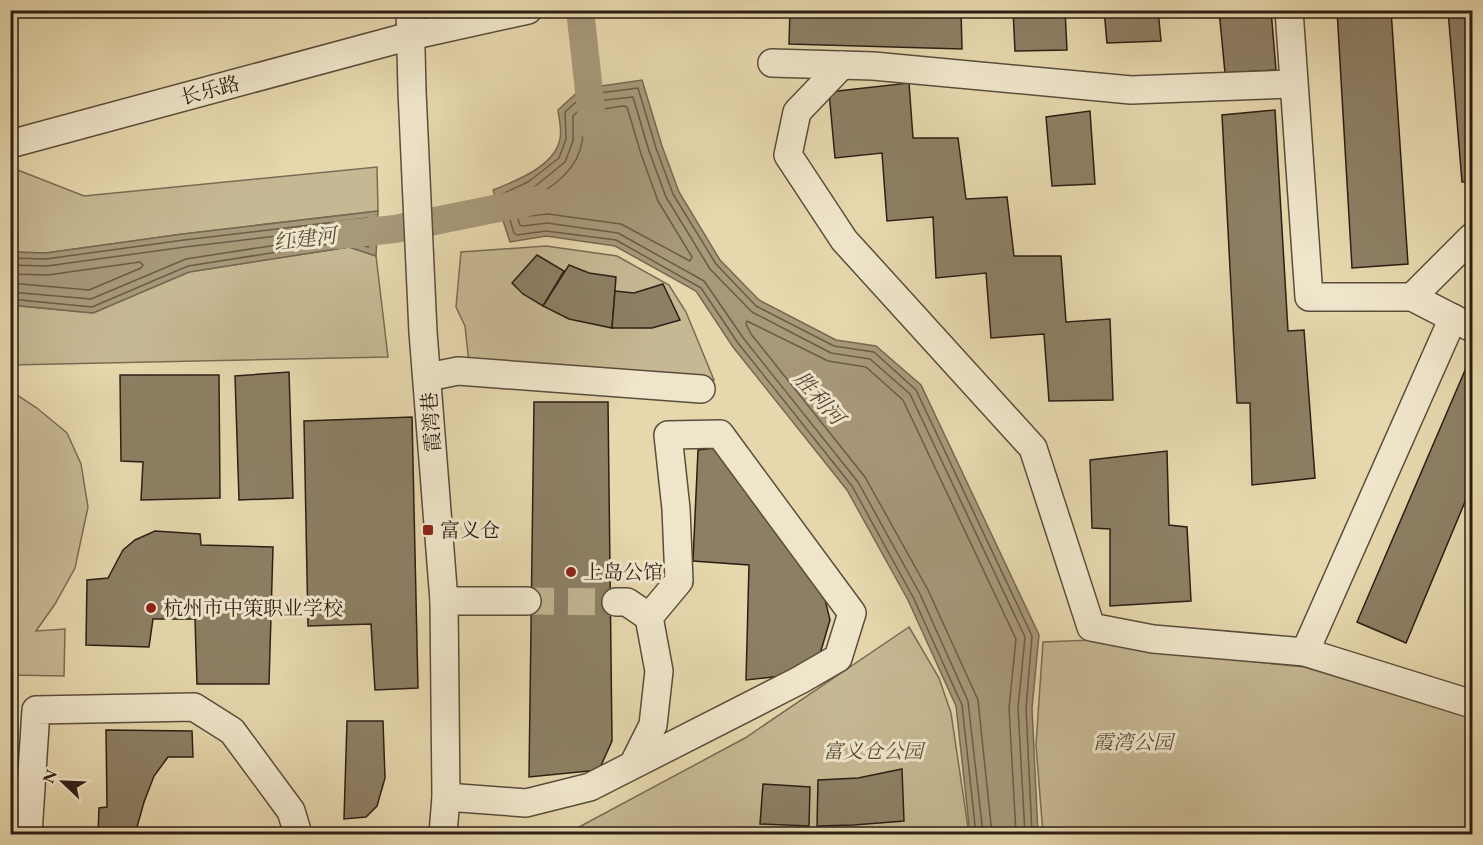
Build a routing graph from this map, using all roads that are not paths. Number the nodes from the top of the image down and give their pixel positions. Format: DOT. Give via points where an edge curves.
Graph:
graph roads {
  1 [pos="528,10"];
  2 [pos="1289,10"];
  3 [pos="410,23"];
  4 [pos="772,63"];
  5 [pos="842,65"];
  6 [pos="1293,84"];
  7 [pos="10,144"];
  8 [pos="1473,237"];
  9 [pos="1412,297"];
  10 [pos="1463,323"];
  11 [pos="428,376"];
  12 [pos="701,389"];
  13 [pos="444,601"];
  14 [pos="527,601"];
  15 [pos="616,602"];
  16 [pos="649,617"];
  17 [pos="1305,652"];
  18 [pos="1473,704"];
  19 [pos="633,765"];
  20 [pos="446,797"];
  21 [pos="28,834"];
  22 [pos="298,834"];
  23 [pos="443,834"];
  1 -- 3 [label="street, 长乐路"];
  2 -- 6 [label="street"];
  3 -- 7 [label="street, 长乐路"];
  3 -- 11 [label="street, 霞湾巷"];
  4 -- 5 [label="street"];
  5 -- 6 [label="street" via="1131,90"];
  5 -- 17 [label="street" via="797,112 788,155 844,240 1033,448 1091,627 1153,639"];
  6 -- 9 [label="street" via="1309,297"];
  8 -- 9 [label="street"];
  9 -- 10 [label="street"];
  10 -- 17 [label="street"];
  11 -- 12 [label="street" via="458,372"];
  11 -- 13 [label="street, 霞湾巷"];
  13 -- 14 [label="street"];
  13 -- 20 [label="street, 霞湾巷"];
  15 -- 16 [label="street" via="627,602"];
  16 -- 19 [label="street" via="659,671 653,725"];
  16 -- 19 [label="street" via="679,581 668,435 689,434 720,434 852,613 838,658"];
  17 -- 18 [label="street"];
  19 -- 20 [label="street" via="590,787 526,803"];
  20 -- 23 [label="street, 霞湾巷"];
  21 -- 22 [label="street" via="36,710 194,707 232,731 291,811"];
}
